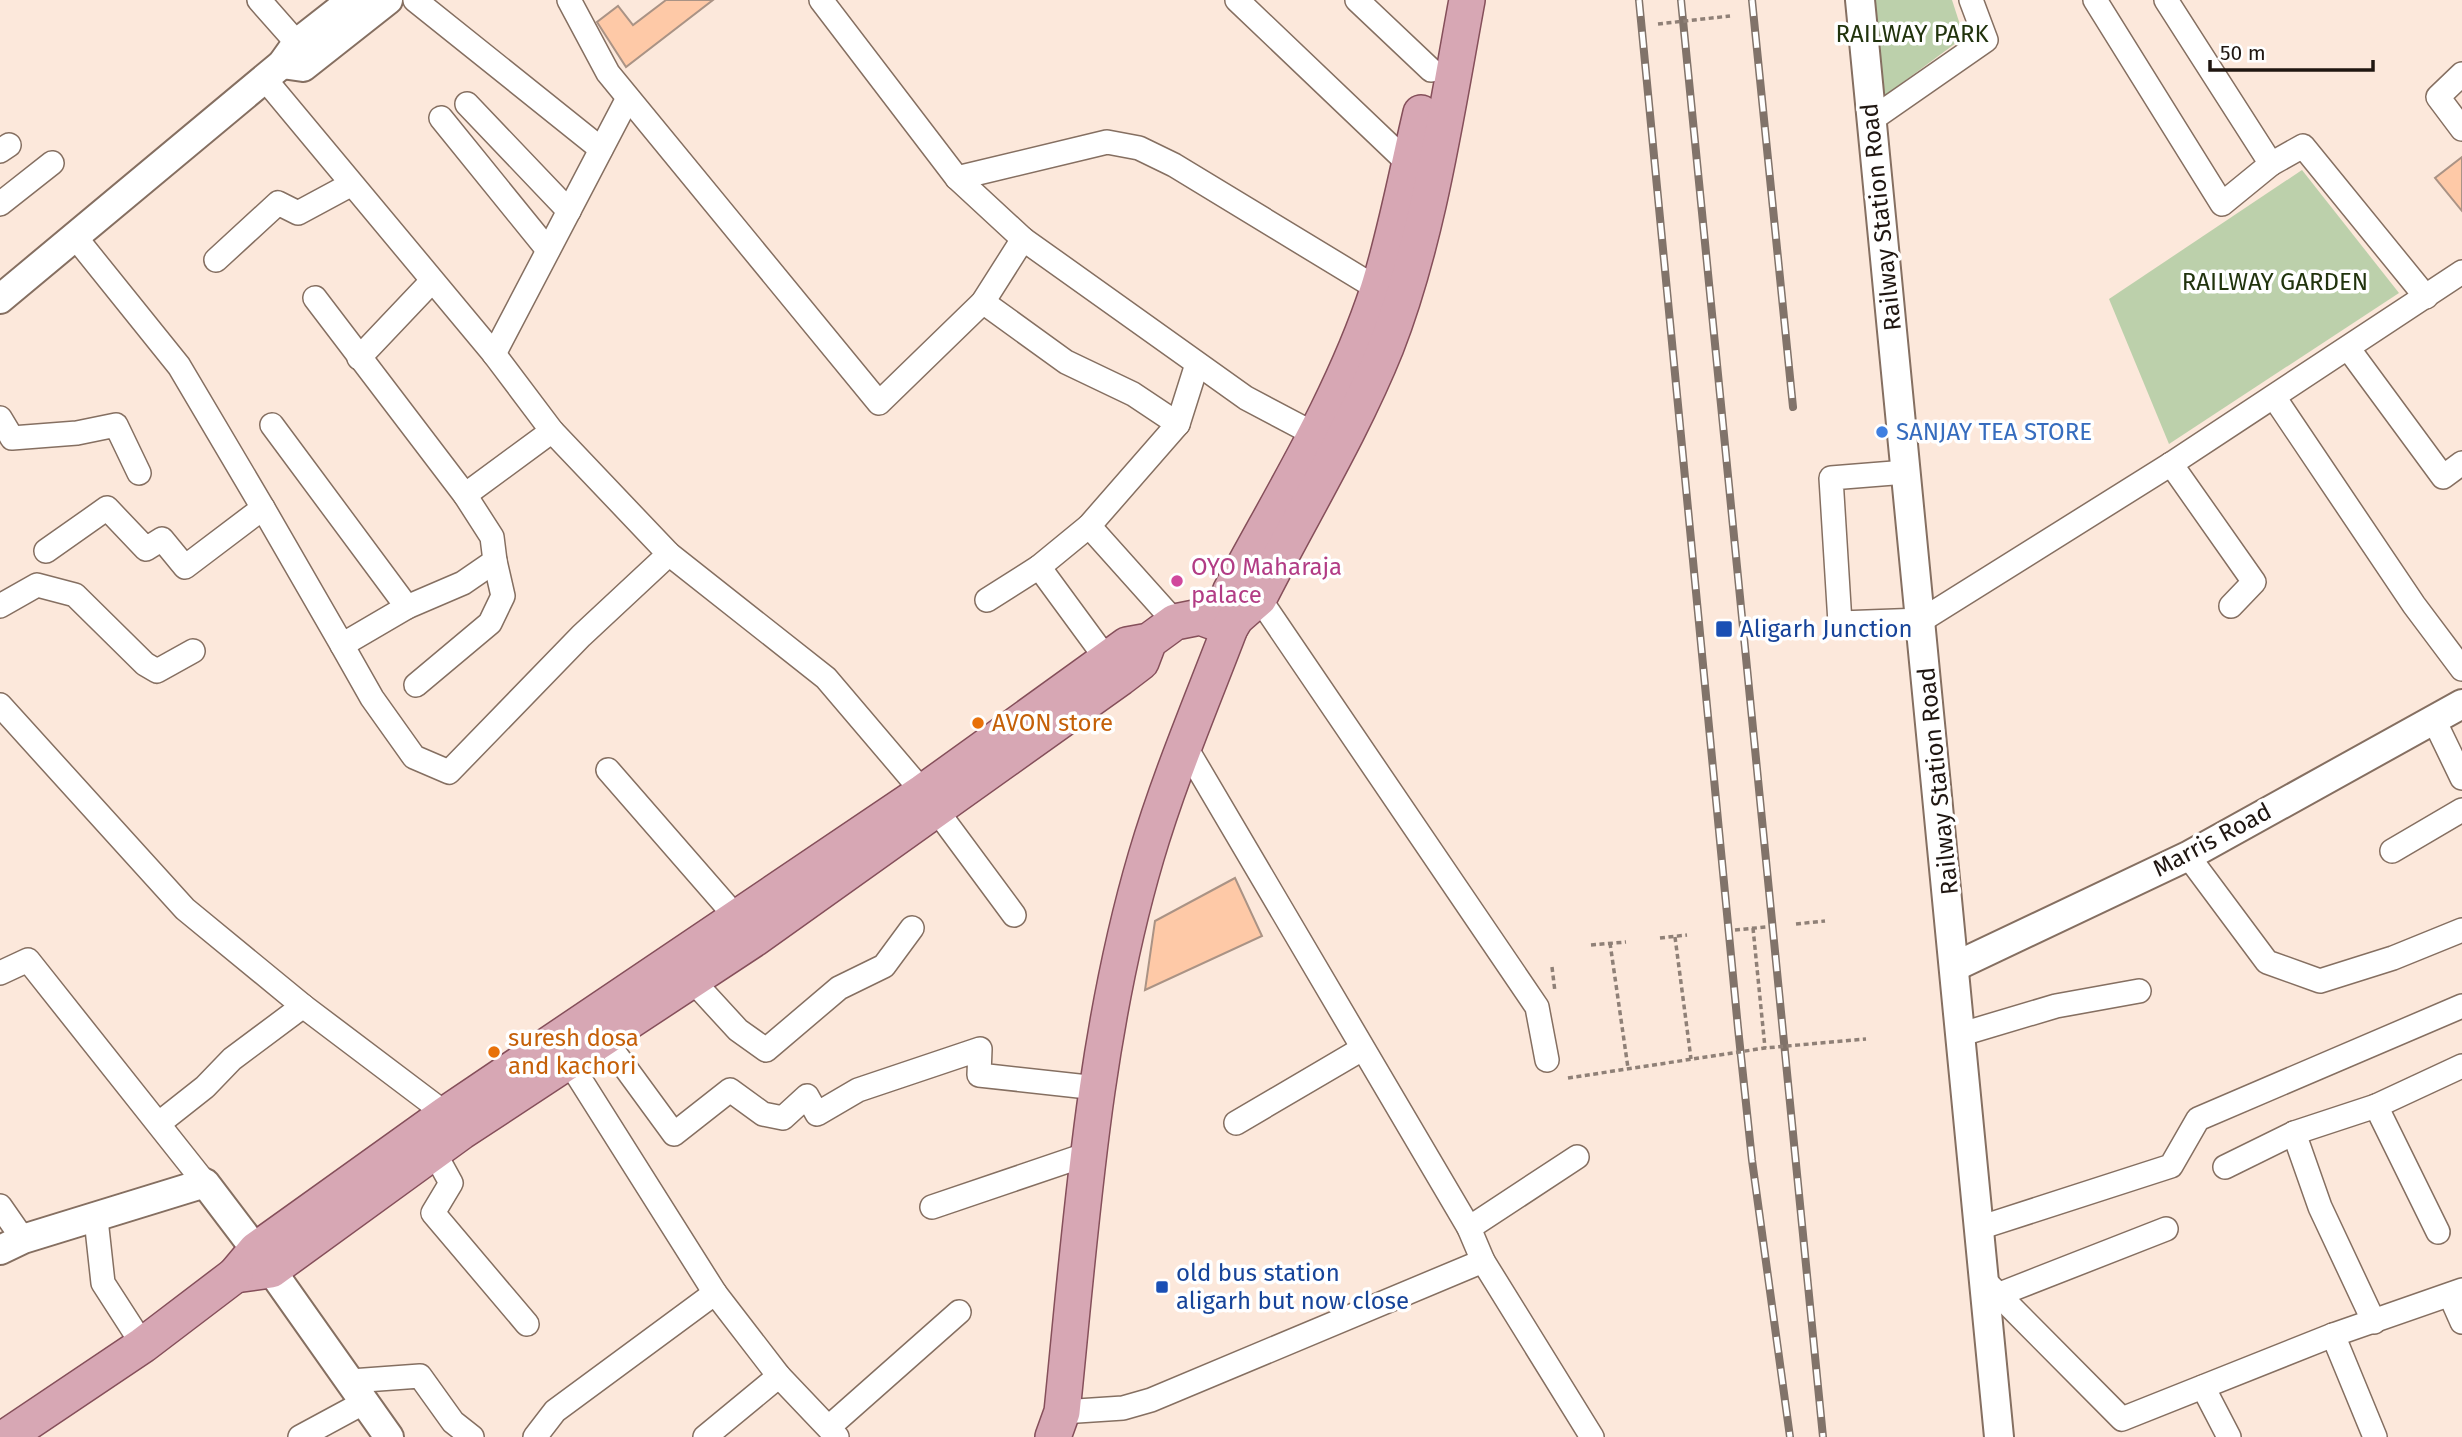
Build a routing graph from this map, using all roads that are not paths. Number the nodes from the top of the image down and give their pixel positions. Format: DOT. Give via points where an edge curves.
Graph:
graph roads {
  1 [pos="259,0"];
  2 [pos="352,0"];
  3 [pos="388,0"];
  4 [pos="415,0"];
  5 [pos="569,0"];
  6 [pos="821,0"];
  7 [pos="1237,0"];
  8 [pos="1357,0"];
  9 [pos="1442,0"];
  10 [pos="1466,0"];
  11 [pos="1860,0"];
  12 [pos="1970,0"];
  13 [pos="2095,0"];
  14 [pos="2166,0"];
  15 [pos="281,62"];
  16 [pos="1431,70"];
  17 [pos="2462,74"];
  18 [pos="628,98"];
  19 [pos="467,104"];
  20 [pos="441,118"];
  21 [pos="1871,120"];
  22 [pos="2462,129"];
  23 [pos="601,149"];
  24 [pos="52,163"];
  25 [pos="1409,164"];
  26 [pos="2271,164"];
  27 [pos="957,178"];
  28 [pos="350,185"];
  29 [pos="0,204"];
  30 [pos="569,211"];
  31 [pos="76,238"];
  32 [pos="1023,239"];
  33 [pos="548,250"];
  34 [pos="216,260"];
  35 [pos="2462,272"];
  36 [pos="432,281"];
  37 [pos="1378,289"];
  38 [pos="2426,297"];
  39 [pos="315,298"];
  40 [pos="0,299"];
  41 [pos="983,302"];
  42 [pos="2348,348"];
  43 [pos="494,354"];
  44 [pos="359,358"];
  45 [pos="1197,364"];
  46 [pos="2274,397"];
  47 [pos="0,418"];
  48 [pos="1178,424"];
  49 [pos="272,425"];
  50 [pos="552,431"];
  51 [pos="1316,435"];
  52 [pos="2171,464"];
  53 [pos="2462,464"];
  54 [pos="1906,472"];
  55 [pos="139,474"];
  56 [pos="465,495"];
  57 [pos="263,508"];
  58 [pos="1089,526"];
  59 [pos="46,551"];
  60 [pos="669,554"];
  61 [pos="495,561"];
  62 [pos="1039,567"];
  63 [pos="987,600"];
  64 [pos="0,606"];
  65 [pos="2231,606"];
  66 [pos="407,607"];
  67 [pos="1242,615"];
  68 [pos="1922,620"];
  69 [pos="1162,631"];
  70 [pos="342,645"];
  71 [pos="193,651"];
  72 [pos="1108,661"];
  73 [pos="2462,669"];
  74 [pos="416,685"];
  75 [pos="2462,704"];
  76 [pos="1056,711"];
  77 [pos="2,712"];
  78 [pos="2433,718"];
  79 [pos="1185,746"];
  80 [pos="608,770"];
  81 [pos="2462,778"];
  82 [pos="930,800"];
  83 [pos="2462,810"];
  84 [pos="2392,851"];
  85 [pos="2188,856"];
  86 [pos="1014,915"];
  87 [pos="746,928"];
  88 [pos="912,928"];
  89 [pos="2462,930"];
  90 [pos="1956,966"];
  91 [pos="0,973"];
  92 [pos="693,981"];
  93 [pos="2139,991"];
  94 [pos="303,1006"];
  95 [pos="2462,1006"];
  96 [pos="1962,1034"];
  97 [pos="603,1037"];
  98 [pos="1362,1049"];
  99 [pos="562,1051"];
  100 [pos="1547,1060"];
  101 [pos="2462,1066"];
  102 [pos="1097,1088"];
  103 [pos="2376,1106"];
  104 [pos="167,1117"];
  105 [pos="454,1123"];
  106 [pos="1236,1123"];
  107 [pos="2294,1133"];
  108 [pos="433,1153"];
  109 [pos="1088,1154"];
  110 [pos="1577,1157"];
  111 [pos="2225,1167"];
  112 [pos="205,1182"];
  113 [pos="0,1206"];
  114 [pos="932,1207"];
  115 [pos="96,1219"];
  116 [pos="1469,1228"];
  117 [pos="1979,1228"];
  118 [pos="2166,1229"];
  119 [pos="2438,1232"];
  120 [pos="12,1244"];
  121 [pos="1483,1261"];
  122 [pos="254,1265"];
  123 [pos="1992,1287"];
  124 [pos="2456,1292"];
  125 [pos="715,1293"];
  126 [pos="960,1312"];
  127 [pos="2374,1322"];
  128 [pos="2462,1322"];
  129 [pos="527,1324"];
  130 [pos="2333,1335"];
  131 [pos="143,1345"];
  132 [pos="779,1376"];
  133 [pos="2203,1387"];
  134 [pos="357,1392"];
  135 [pos="2122,1419"];
  136 [pos="1058,1425"];
  137 [pos="833,1432"];
  138 [pos="6,1437"];
  139 [pos="300,1437"];
  140 [pos="389,1437"];
  141 [pos="472,1437"];
  142 [pos="535,1437"];
  143 [pos="705,1437"];
  144 [pos="1592,1437"];
  145 [pos="1999,1437"];
  146 [pos="2138,1437"];
  147 [pos="2229,1437"];
  148 [pos="2375,1437"];
  1 -- 15 [label="street"];
  2 -- 15 [label="street"];
  3 -- 15 [label="street" via="303,67"];
  4 -- 23 [label="street"];
  5 -- 18 [label="street" via="608,73"];
  6 -- 27 [label="street"];
  7 -- 25 [label="street"];
  8 -- 16 [label="street"];
  9 -- 16 [label="main road"];
  10 -- 67 [label="main road" via="1421,225 1387,345 1368,389"];
  11 -- 21 [label="street, Railway Station Road"];
  12 -- 21 [label="street" via="1986,40"];
  13 -- 26 [label="street" via="2222,204"];
  14 -- 26 [label="street"];
  15 -- 28 [label="street"];
  15 -- 31 [label="street"];
  16 -- 25 [label="main road"];
  17 -- 22 [label="street" via="2438,97"];
  18 -- 23 [label="street"];
  18 -- 41 [label="street" via="879,403"];
  19 -- 30 [label="street"];
  20 -- 33 [label="street"];
  21 -- 54 [label="street, Railway Station Road"];
  23 -- 30 [label="street"];
  24 -- 29 [label="street"];
  25 -- 37 [label="main road"];
  26 -- 38 [label="street" via="2303,146"];
  27 -- 32 [label="street"];
  27 -- 37 [label="street" via="1107,142 1139,148"];
  28 -- 34 [label="street" via="298,213 278,203"];
  28 -- 36 [label="street"];
  30 -- 33 [label="street"];
  31 -- 40 [label="street"];
  31 -- 57 [label="street" via="178,366"];
  32 -- 41 [label="street"];
  32 -- 45 [label="street"];
  33 -- 43 [label="street"];
  35 -- 38 [label="street"];
  36 -- 43 [label="street"];
  36 -- 44 [label="street"];
  37 -- 51 [label="main road"];
  38 -- 42 [label="street"];
  39 -- 44 [label="street"];
  41 -- 48 [label="street" via="1066,362 1133,394"];
  42 -- 46 [label="street"];
  42 -- 53 [label="street" via="2443,477"];
  43 -- 50 [label="street"];
  44 -- 56 [label="street"];
  45 -- 48 [label="street"];
  45 -- 51 [label="street" via="1246,398"];
  46 -- 52 [label="street"];
  46 -- 73 [label="street"];
  47 -- 55 [label="street" via="12,438 116,425"];
  48 -- 58 [label="street"];
  49 -- 66 [label="street"];
  50 -- 56 [label="street"];
  50 -- 60 [label="street"];
  51 -- 67 [label="main road" via="1230,592"];
  52 -- 65 [label="street" via="2254,582"];
  52 -- 68 [label="street"];
  54 -- 68 [label="street, Railway Station Road"];
  54 -- 68 [label="street" via="1831,478 1840,624"];
  56 -- 61 [label="street" via="492,537"];
  57 -- 59 [label="street" via="185,567 162,539 146,549 107,508"];
  57 -- 70 [label="street"];
  58 -- 62 [label="street"];
  58 -- 69 [label="street"];
  60 -- 70 [label="street" via="580,636 449,772 414,757"];
  60 -- 82 [label="street" via="826,678"];
  61 -- 66 [label="street" via="463,583"];
  61 -- 74 [label="street" via="503,596 490,623"];
  62 -- 63 [label="street"];
  62 -- 72 [label="street"];
  64 -- 71 [label="street" via="37,586 45,587 75,595 157,671"];
  66 -- 70 [label="street"];
  67 -- 69 [label="main road" via="1200,617"];
  67 -- 79 [label="main road"];
  67 -- 100 [label="street" via="1537,1007"];
  68 -- 90 [label="street, Railway Station Road"];
  69 -- 72 [label="main road" via="1127,645"];
  69 -- 76 [label="main road" via="1141,662"];
  72 -- 76 [label="main road"];
  75 -- 78 [label="street, Marris Road"];
  76 -- 82 [label="main road"];
  77 -- 94 [label="street" via="186,909"];
  78 -- 81 [label="street"];
  78 -- 85 [label="street, Marris Road"];
  79 -- 98 [label="street"];
  79 -- 102 [label="main road" via="1140,882"];
  80 -- 87 [label="street"];
  82 -- 86 [label="street"];
  82 -- 87 [label="main road"];
  83 -- 84 [label="street"];
  85 -- 89 [label="street" via="2267,961 2320,982"];
  85 -- 90 [label="street, Marris Road"];
  87 -- 92 [label="main road"];
  87 -- 99 [label="main road"];
  88 -- 92 [label="street" via="884,966 839,988 766,1050 738,1030"];
  90 -- 96 [label="street, Railway Station Road"];
  91 -- 112 [label="street" via="28,960"];
  92 -- 97 [label="main road"];
  93 -- 96 [label="street" via="2056,1006"];
  94 -- 104 [label="street" via="232,1059"];
  94 -- 105 [label="street"];
  95 -- 117 [label="street" via="2198,1119 2171,1166"];
  96 -- 117 [label="street, Railway Station Road"];
  97 -- 99 [label="main road"];
  97 -- 102 [label="street" via="674,1134 730,1090 763,1114 783,1118 807,1096 817,1114 858,1090 980,1049 979,1075"];
  98 -- 106 [label="street"];
  98 -- 116 [label="street"];
  99 -- 105 [label="main road"];
  99 -- 125 [label="street"];
  101 -- 103 [label="street"];
  102 -- 109 [label="main road"];
  103 -- 107 [label="street"];
  103 -- 119 [label="street"];
  105 -- 108 [label="main road"];
  105 -- 122 [label="main road"];
  107 -- 111 [label="street"];
  107 -- 127 [label="street" via="2320,1207"];
  108 -- 122 [label="main road"];
  108 -- 129 [label="street" via="451,1182 433,1213"];
  109 -- 114 [label="street"];
  109 -- 136 [label="main road"];
  110 -- 116 [label="street"];
  112 -- 115 [label="street"];
  112 -- 122 [label="street"];
  113 -- 120 [label="street"];
  115 -- 120 [label="street"];
  115 -- 131 [label="street" via="103,1283"];
  116 -- 121 [label="street"];
  117 -- 123 [label="street, Railway Station Road"];
  118 -- 123 [label="street"];
  121 -- 136 [label="street" via="1151,1400"];
  121 -- 144 [label="street"];
  122 -- 131 [label="main road"];
  122 -- 134 [label="street"];
  123 -- 135 [label="street"];
  123 -- 145 [label="street, Railway Station Road"];
  124 -- 127 [label="street"];
  124 -- 128 [label="street"];
  125 -- 132 [label="street"];
  125 -- 142 [label="street" via="555,1411"];
  126 -- 137 [label="street"];
  127 -- 130 [label="street"];
  130 -- 133 [label="street"];
  130 -- 148 [label="street"];
  131 -- 138 [label="main road"];
  132 -- 137 [label="street"];
  132 -- 143 [label="street"];
  133 -- 135 [label="street"];
  133 -- 147 [label="street"];
  134 -- 139 [label="street"];
  134 -- 140 [label="street"];
  134 -- 141 [label="street" via="420,1376 453,1422"];
  135 -- 146 [label="street"];
}
